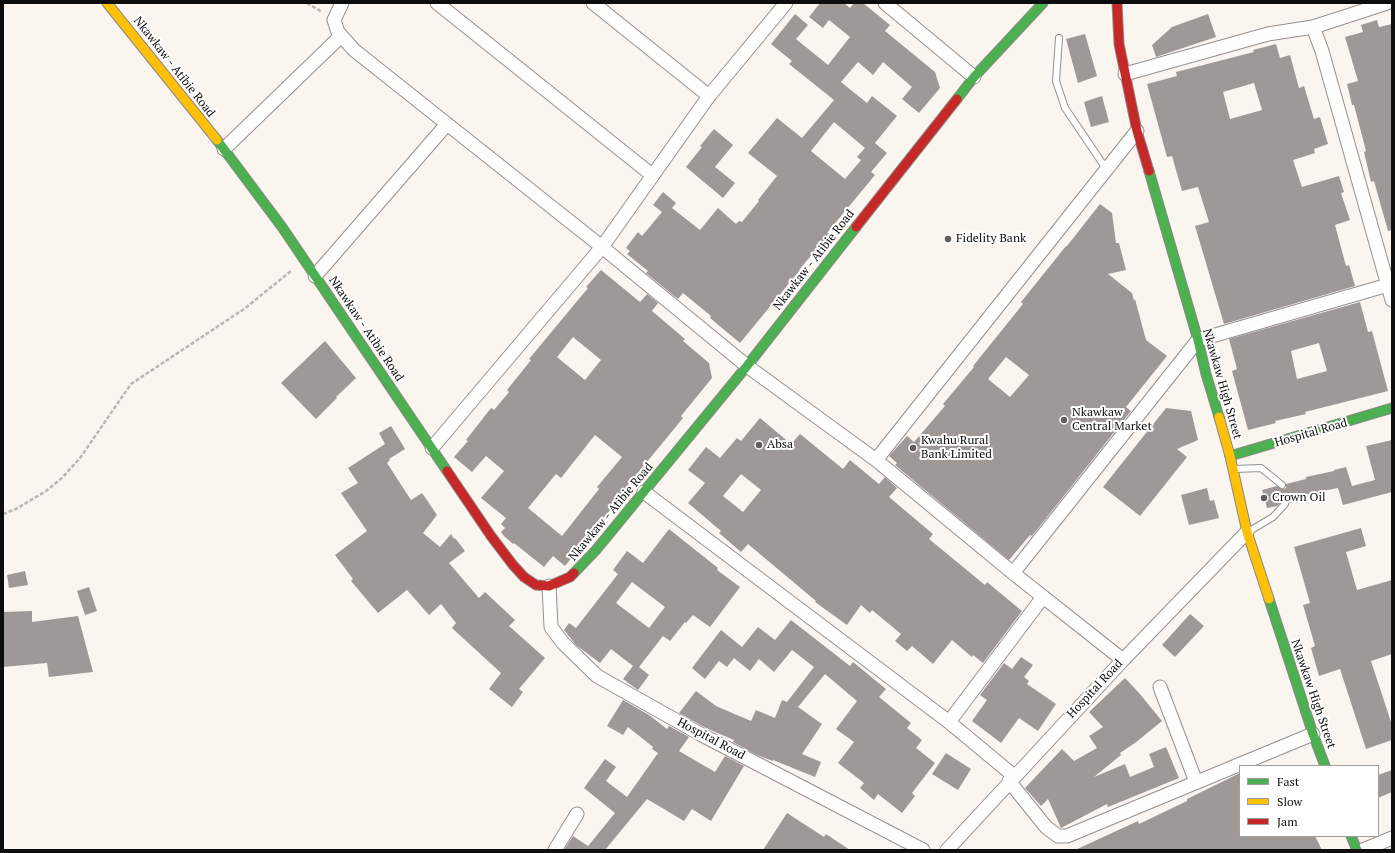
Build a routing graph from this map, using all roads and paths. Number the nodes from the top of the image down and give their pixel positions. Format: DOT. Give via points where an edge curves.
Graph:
graph roads {
  1 [pos="107,3"];
  2 [pos="342,3"];
  3 [pos="437,3"];
  4 [pos="593,3"];
  5 [pos="786,3"];
  6 [pos="885,3"];
  7 [pos="1042,3"];
  8 [pos="1116,3"];
  9 [pos="1387,3"];
  10 [pos="1313,27"];
  11 [pos="341,36"];
  12 [pos="1059,38"];
  13 [pos="1125,74"];
  14 [pos="974,76"];
  15 [pos="709,96"];
  16 [pos="447,124"];
  17 [pos="1137,131"];
  18 [pos="224,149"];
  19 [pos="1107,170"];
  20 [pos="652,175"];
  21 [pos="602,247"];
  22 [pos="304,260"];
  23 [pos="315,276"];
  24 [pos="1388,285"];
  25 [pos="1392,300"];
  26 [pos="1198,340"];
  27 [pos="747,366"];
  28 [pos="1392,408"];
  29 [pos="432,448"];
  30 [pos="1230,456"];
  31 [pos="876,460"];
  32 [pos="1233,469"];
  33 [pos="1282,485"];
  34 [pos="644,492"];
  35 [pos="1285,504"];
  36 [pos="3,514"];
  37 [pos="1247,532"];
  38 [pos="1013,573"];
  39 [pos="549,586"];
  40 [pos="1043,597"];
  41 [pos="1123,660"];
  42 [pos="1160,687"];
  43 [pos="950,722"];
  44 [pos="1313,734"];
  45 [pos="1325,765"];
  46 [pos="1012,779"];
  47 [pos="1196,782"];
  48 [pos="577,814"];
  49 [pos="1351,837"];
  50 [pos="1392,838"];
  51 [pos="555,850"];
  52 [pos="924,850"];
  53 [pos="947,850"];
  54 [pos="1357,850"];
  55 [pos="1363,850"];
  1 -- 18 [label="main road, Nkawkaw - Atibie Road"];
  2 -- 11 [label="street" via="334,20"];
  3 -- 20 [label="street"];
  4 -- 15 [label="street"];
  5 -- 15 [label="street"];
  6 -- 14 [label="street"];
  7 -- 14 [label="main road, Nkawkaw - Atibie Road"];
  8 -- 13 [label="main road, Nkawkaw High Street" via="1119,44"];
  9 -- 10 [label="street"];
  10 -- 13 [label="street" via="1268,34"];
  10 -- 24 [label="street"];
  11 -- 16 [label="street" via="354,50"];
  11 -- 18 [label="street"];
  12 -- 19 [label="lane" via="1056,81 1065,108"];
  13 -- 17 [label="main road, Nkawkaw High Street"];
  14 -- 27 [label="main road, Nkawkaw - Atibie Road"];
  15 -- 20 [label="street"];
  16 -- 21 [label="street"];
  16 -- 23 [label="street"];
  17 -- 19 [label="street"];
  17 -- 26 [label="main road, Nkawkaw High Street"];
  18 -- 22 [label="main road, Nkawkaw - Atibie Road"];
  19 -- 31 [label="street"];
  20 -- 21 [label="street"];
  21 -- 27 [label="street"];
  21 -- 29 [label="street"];
  22 -- 23 [label="main road, Nkawkaw - Atibie Road"];
  22 -- 36 [label="path" via="244,309 131,384 80,458 62,478 46,491"];
  23 -- 29 [label="main road, Nkawkaw - Atibie Road"];
  24 -- 25 [label="street"];
  24 -- 26 [label="street"];
  26 -- 30 [label="main road, Nkawkaw High Street"];
  26 -- 38 [label="street"];
  27 -- 31 [label="street"];
  27 -- 34 [label="main road, Nkawkaw - Atibie Road"];
  28 -- 30 [label="main road, Hospital Road"];
  29 -- 39 [label="main road, Nkawkaw - Atibie Road" via="513,565 536,585"];
  30 -- 32 [label="main road, Nkawkaw High Street"];
  31 -- 38 [label="street"];
  32 -- 33 [label="lane" via="1261,468"];
  32 -- 37 [label="main road, Nkawkaw High Street"];
  34 -- 39 [label="main road, Nkawkaw - Atibie Road" via="584,564 570,577"];
  34 -- 43 [label="street"];
  35 -- 37 [label="lane" via="1273,517"];
  37 -- 41 [label="street, Hospital Road"];
  37 -- 44 [label="main road, Nkawkaw High Street"];
  38 -- 40 [label="street"];
  39 -- 52 [label="street, Hospital Road" via="551,628 597,676 702,735"];
  40 -- 41 [label="street"];
  40 -- 43 [label="street"];
  41 -- 46 [label="street, Hospital Road"];
  42 -- 47 [label="street"];
  43 -- 46 [label="street"];
  44 -- 45 [label="main road, Nkawkaw High Street"];
  44 -- 47 [label="street"];
  46 -- 47 [label="street" via="1046,827 1058,836 1067,836"];
  46 -- 53 [label="street, Hospital Road"];
  48 -- 51 [label="street"];
  49 -- 54 [label="main road"];
  50 -- 55 [label="street"];
}
